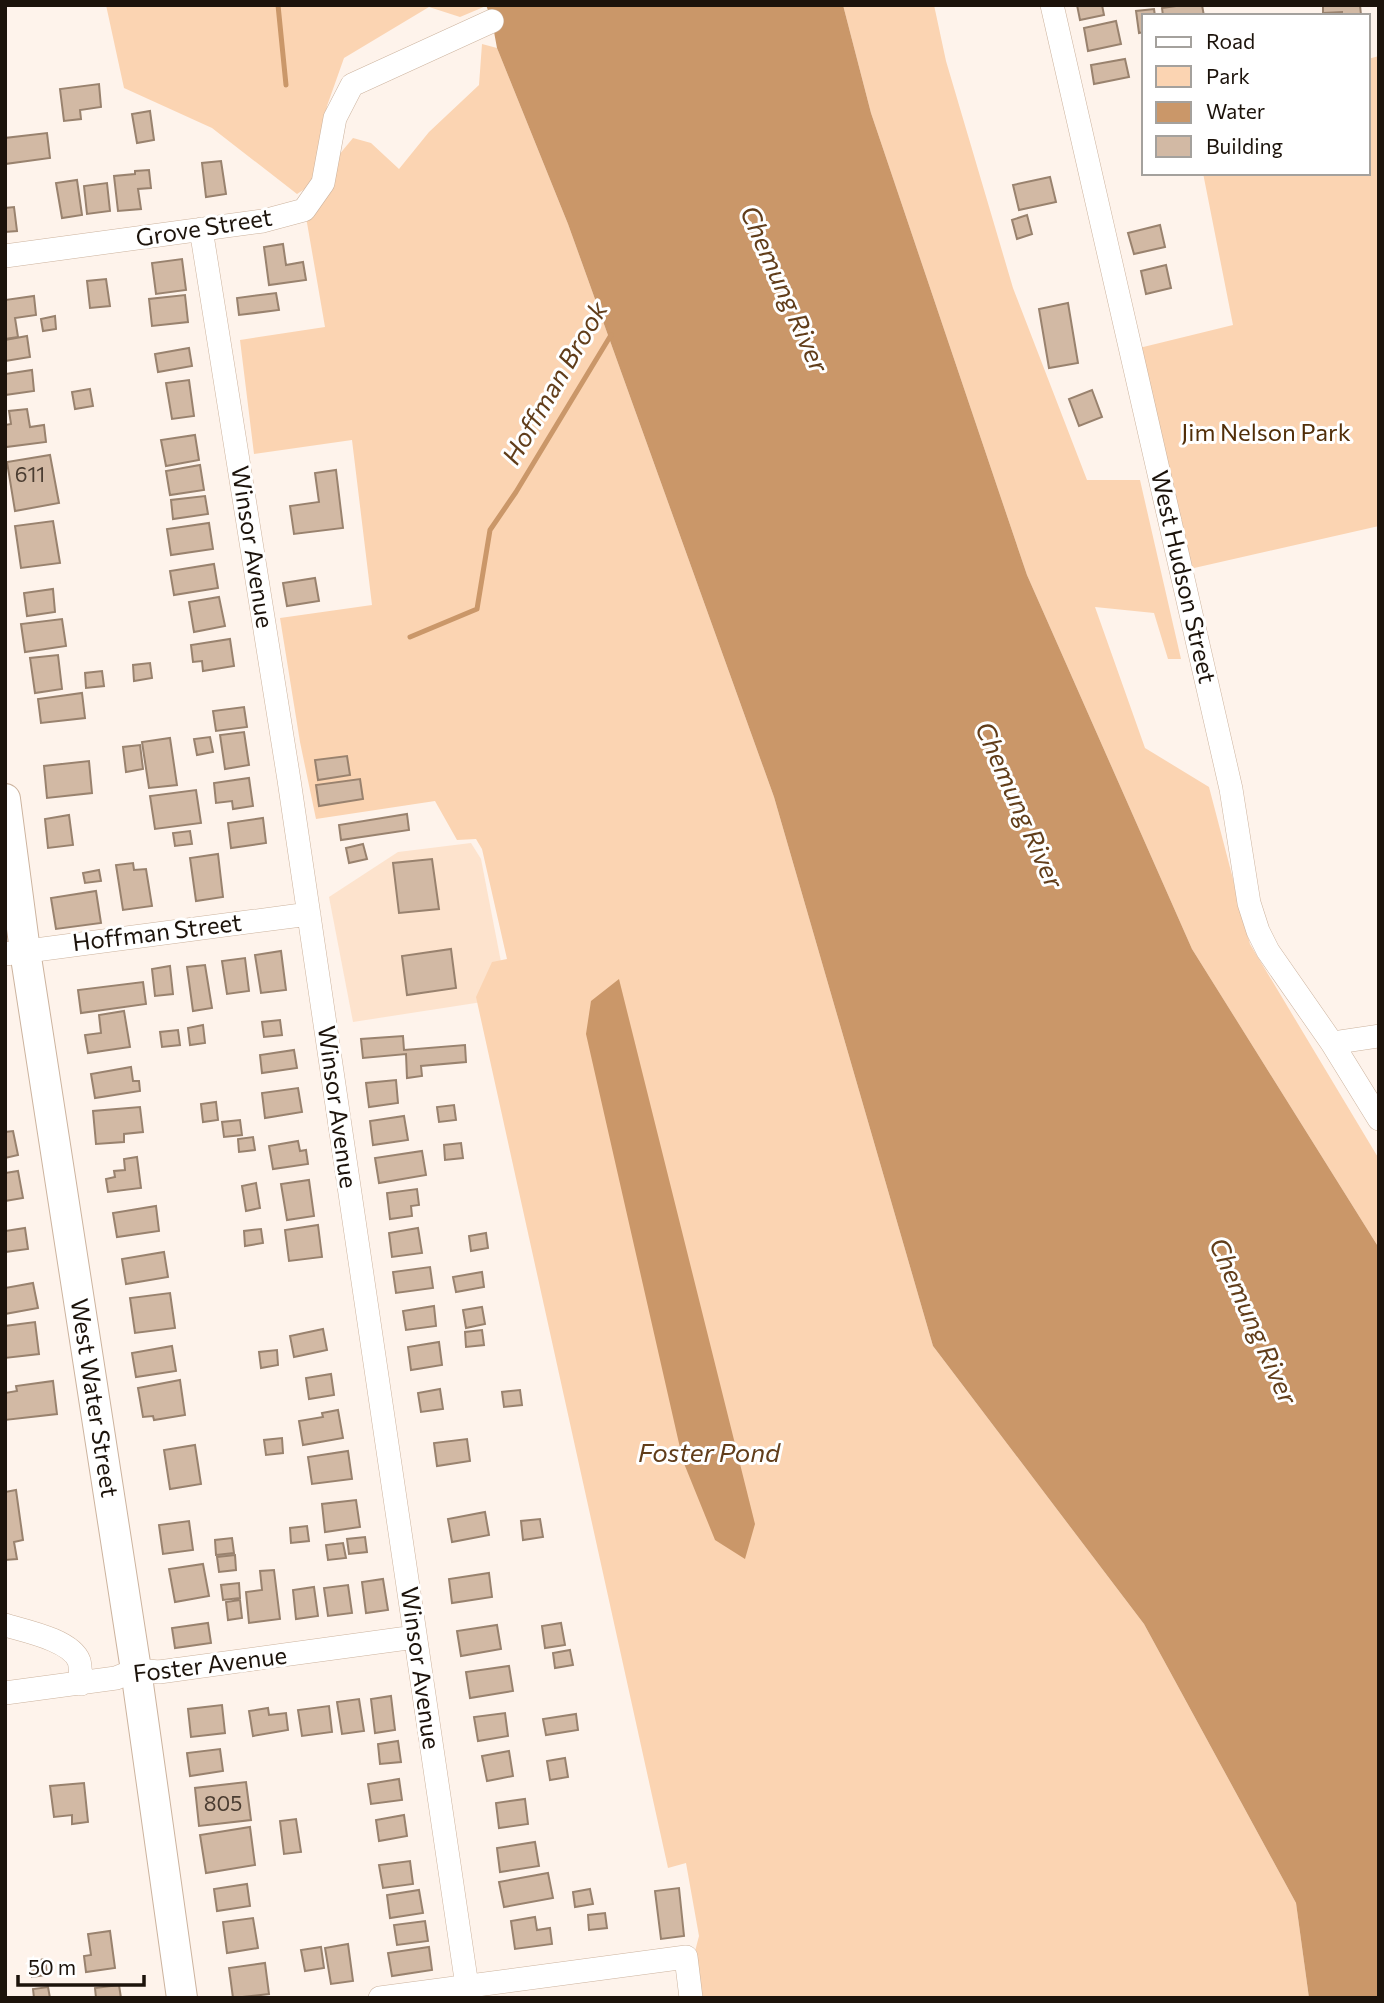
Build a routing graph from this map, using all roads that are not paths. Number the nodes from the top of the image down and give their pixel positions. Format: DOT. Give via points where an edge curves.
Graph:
graph roads {
  1 [pos="1052,5"];
  2 [pos="492,21"];
  3 [pos="201,229"];
  4 [pos="5,256"];
  5 [pos="5,799"];
  6 [pos="309,914"];
  7 [pos="15,952"];
  8 [pos="1379,1036"];
  9 [pos="1332,1043"];
  10 [pos="1379,1119"];
  11 [pos="5,1625"];
  12 [pos="415,1637"];
  13 [pos="136,1670"];
  14 [pos="81,1684"];
  15 [pos="5,1693"];
  16 [pos="467,1986"];
  17 [pos="182,1998"];
  18 [pos="380,1998"];
  19 [pos="691,1998"];
  1 -- 9 [label="street, West Hudson Street" via="1231,789 1249,904 1268,951"];
  2 -- 3 [label="street, Grove Street" via="352,85 335,118 323,183 304,210"];
  3 -- 4 [label="street, Grove Street"];
  3 -- 6 [label="street, Winsor Avenue"];
  5 -- 7 [label="main road, West Water Street"];
  6 -- 7 [label="street, Hoffman Street"];
  6 -- 12 [label="street, Winsor Avenue"];
  7 -- 13 [label="main road, West Water Street"];
  8 -- 9 [label="street"];
  9 -- 10 [label="street, West Hudson Street"];
  11 -- 14 [label="street" via="72,1651 79,1661"];
  12 -- 13 [label="street, Foster Avenue" via="159,1672"];
  12 -- 16 [label="street, Winsor Avenue"];
  13 -- 14 [label="street, Foster Avenue"];
  13 -- 17 [label="main road, West Water Street"];
  14 -- 15 [label="street, Foster Avenue"];
  16 -- 18 [label="street"];
  16 -- 19 [label="street" via="686,1957"];
}
